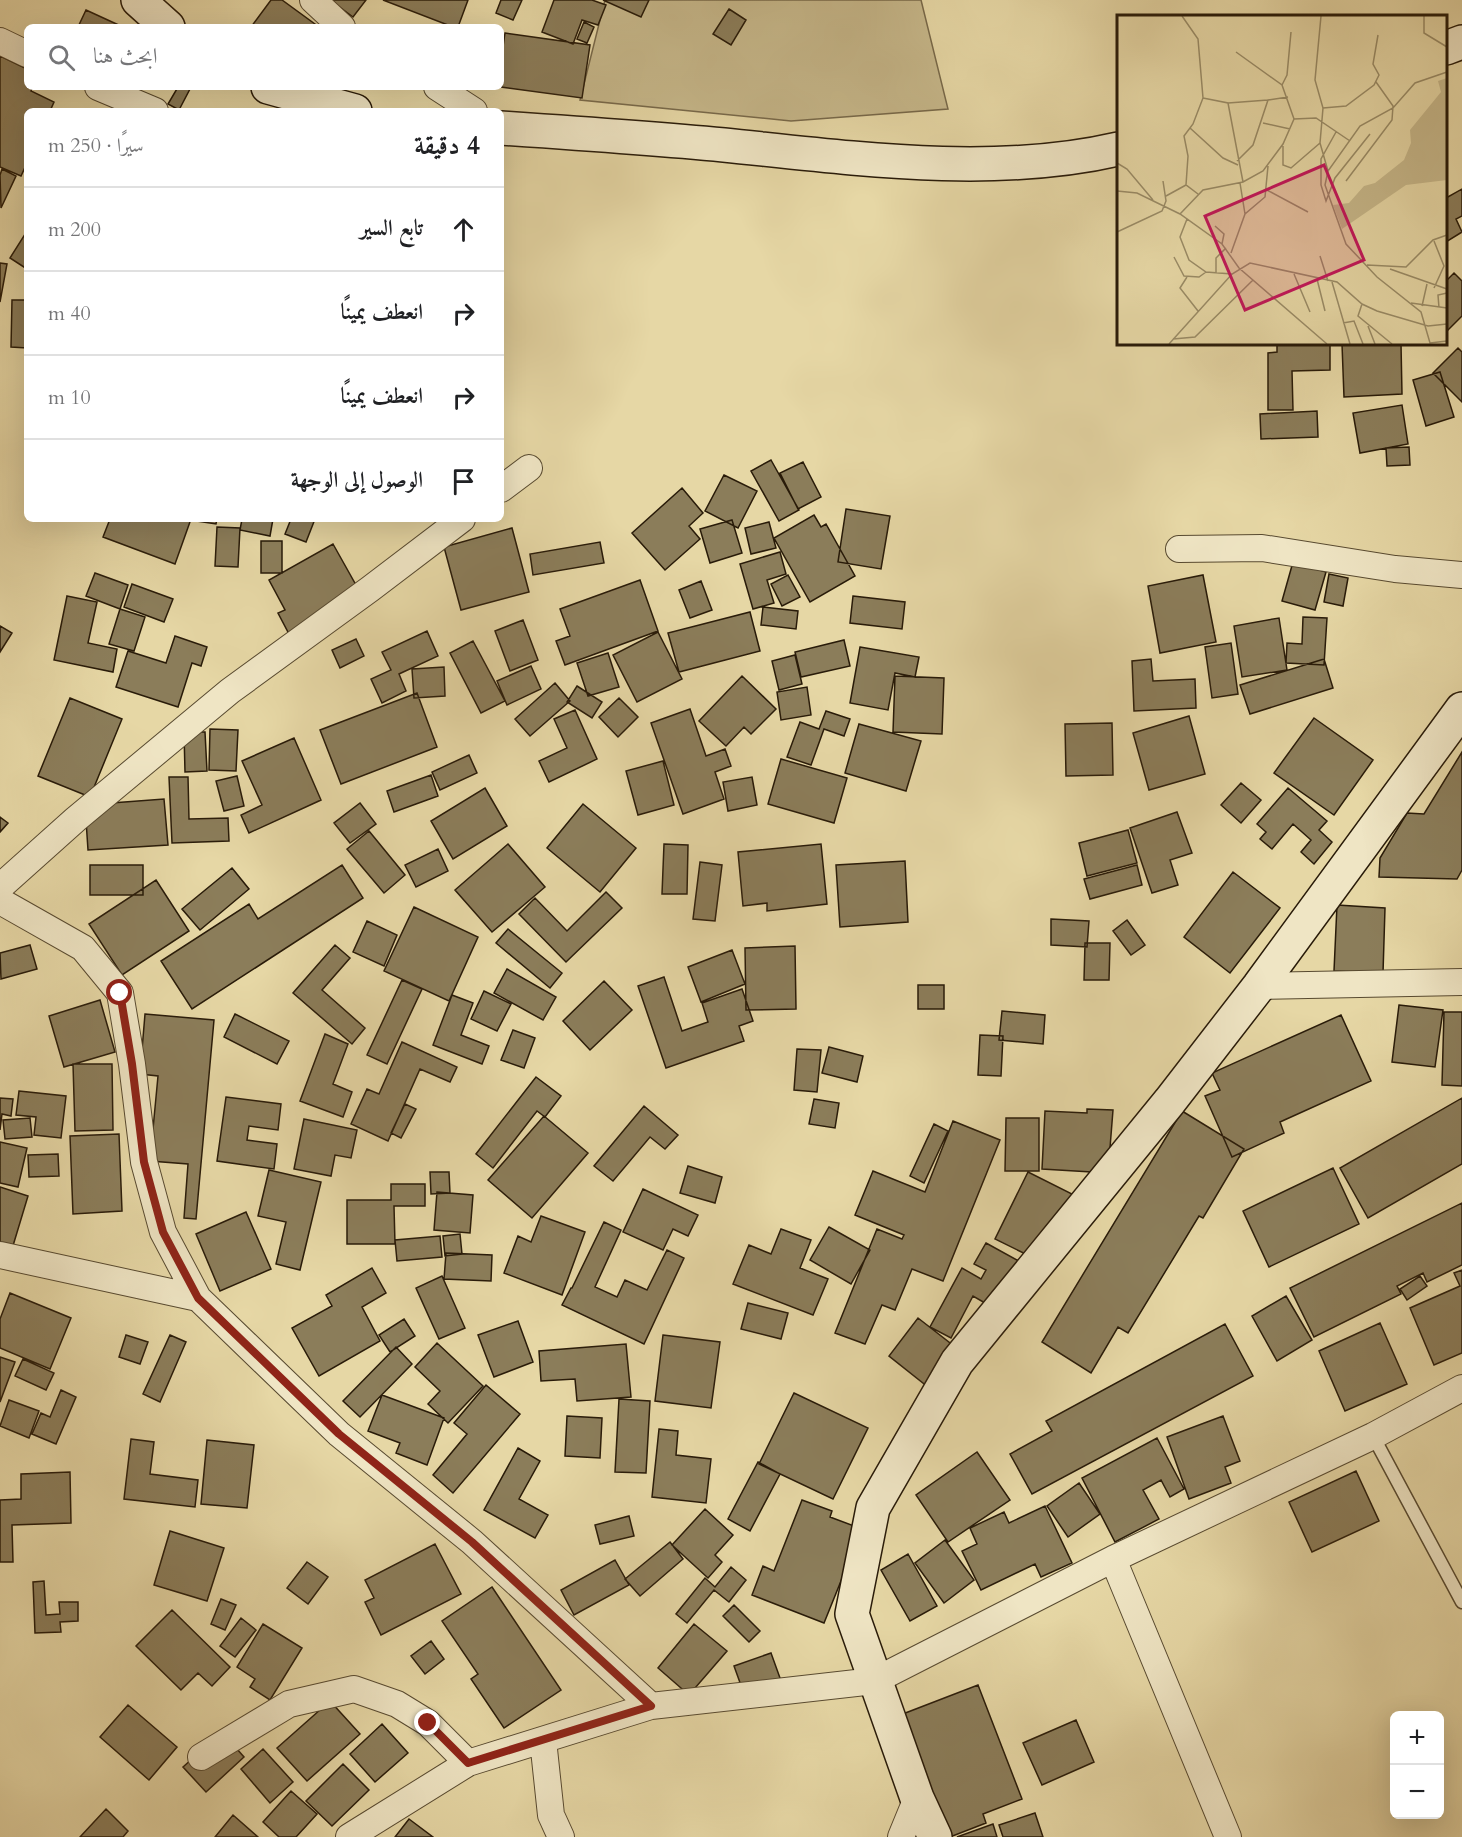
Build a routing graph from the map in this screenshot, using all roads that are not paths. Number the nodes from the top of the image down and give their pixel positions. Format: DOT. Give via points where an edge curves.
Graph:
graph roads {
  1 [pos="138,0"];
  2 [pos="313,0"];
  3 [pos="165,24"];
  4 [pos="339,24"];
  5 [pos="0,40"];
  6 [pos="1462,42"];
  7 [pos="1447,48"];
  8 [pos="24,52"];
  9 [pos="105,90"];
  10 [pos="279,90"];
  11 [pos="442,90"];
  12 [pos="148,108"];
  13 [pos="344,108"];
  14 [pos="469,108"];
  15 [pos="504,128"];
  16 [pos="1117,148"];
  17 [pos="529,468"];
  18 [pos="504,487"];
  19 [pos="458,522"];
  20 [pos="1179,549"];
  21 [pos="1462,575"];
  22 [pos="1461,712"];
  23 [pos="0,887"];
  24 [pos="0,901"];
  25 [pos="1462,982"];
  26 [pos="1259,986"];
  27 [pos="0,1255"];
  28 [pos="198,1298"];
  29 [pos="1462,1388"];
  30 [pos="1373,1436"];
  31 [pos="1113,1559"];
  32 [pos="1462,1602"];
  33 [pos="874,1681"];
  34 [pos="651,1706"];
  35 [pos="543,1740"];
  36 [pos="201,1757"];
  37 [pos="468,1763"];
  38 [pos="917,1798"];
  39 [pos="349,1837"];
  40 [pos="561,1837"];
  41 [pos="901,1837"];
  42 [pos="935,1837"];
  43 [pos="1228,1837"];
  1 -- 3 [label="street"];
  2 -- 4 [label="street"];
  5 -- 8 [label="street"];
  6 -- 7 [label="street"];
  9 -- 12 [label="street"];
  10 -- 13 [label="street"];
  11 -- 14 [label="street"];
  15 -- 16 [label="street" via="939,162 1024,163"];
  17 -- 18 [label="street"];
  19 -- 23 [label="street" via="230,691"];
  20 -- 21 [label="street" via="1262,548 1395,569"];
  22 -- 26 [label="street"];
  24 -- 28 [label="street" via="83,948 120,993 144,1162 163,1232"];
  25 -- 26 [label="street"];
  26 -- 33 [label="street" via="957,1362 873,1508 852,1614"];
  27 -- 28 [label="street"];
  28 -- 34 [label="street" via="339,1434 472,1542"];
  29 -- 30 [label="street"];
  30 -- 31 [label="street"];
  30 -- 32 [label="lane"];
  31 -- 33 [label="street"];
  31 -- 43 [label="street"];
  33 -- 34 [label="street"];
  33 -- 38 [label="street"];
  34 -- 35 [label="street"];
  35 -- 37 [label="street"];
  35 -- 40 [label="street" via="551,1815"];
  36 -- 37 [label="street" via="289,1704 354,1689 397,1704 428,1723"];
  37 -- 39 [label="street"];
  38 -- 41 [label="street"];
  38 -- 42 [label="street"];
}
